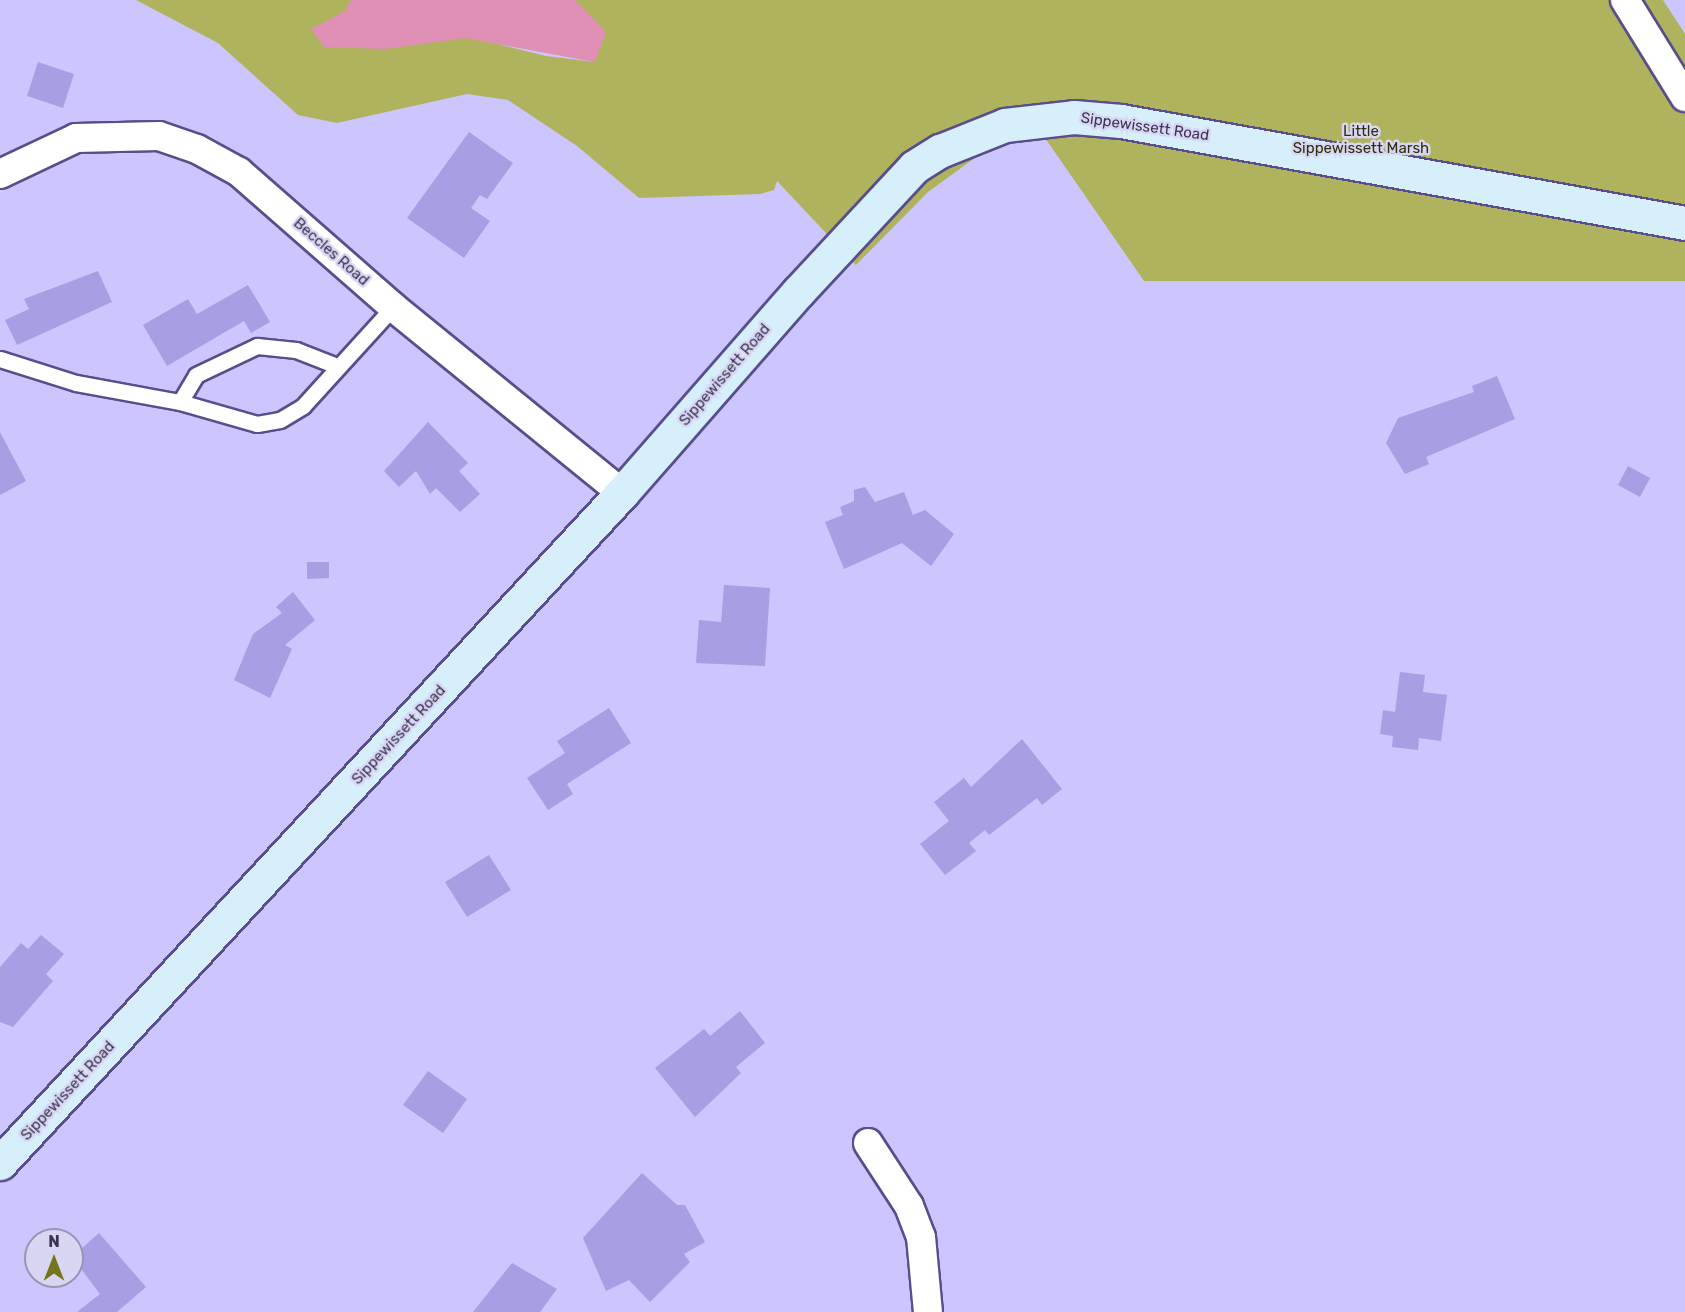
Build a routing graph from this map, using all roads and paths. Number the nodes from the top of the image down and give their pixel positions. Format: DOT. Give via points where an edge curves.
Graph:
graph roads {
  1 [pos="1625,0"];
  2 [pos="1685,97"];
  3 [pos="0,174"];
  4 [pos="1685,222"];
  5 [pos="393,307"];
  6 [pos="0,359"];
  7 [pos="337,366"];
  8 [pos="180,402"];
  9 [pos="622,493"];
  10 [pos="868,1143"];
  11 [pos="0,1163"];
  12 [pos="928,1312"];
  1 -- 2 [label="street"];
  3 -- 5 [label="street, Beccles Road" via="76,138 159,136 239,172"];
  4 -- 9 [label="main road, Sippewissett Road" via="1121,121 1074,117 1005,125 965,139 914,167"];
  5 -- 7 [label="lane"];
  5 -- 9 [label="street, Beccles Road"];
  6 -- 8 [label="lane" via="76,383"];
  7 -- 8 [label="lane" via="296,350 257,346 196,375"];
  7 -- 8 [label="lane" via="303,406 280,420 257,424"];
  9 -- 11 [label="main road, Sippewissett Road"];
  10 -- 12 [label="street" via="919,1230"];
}
